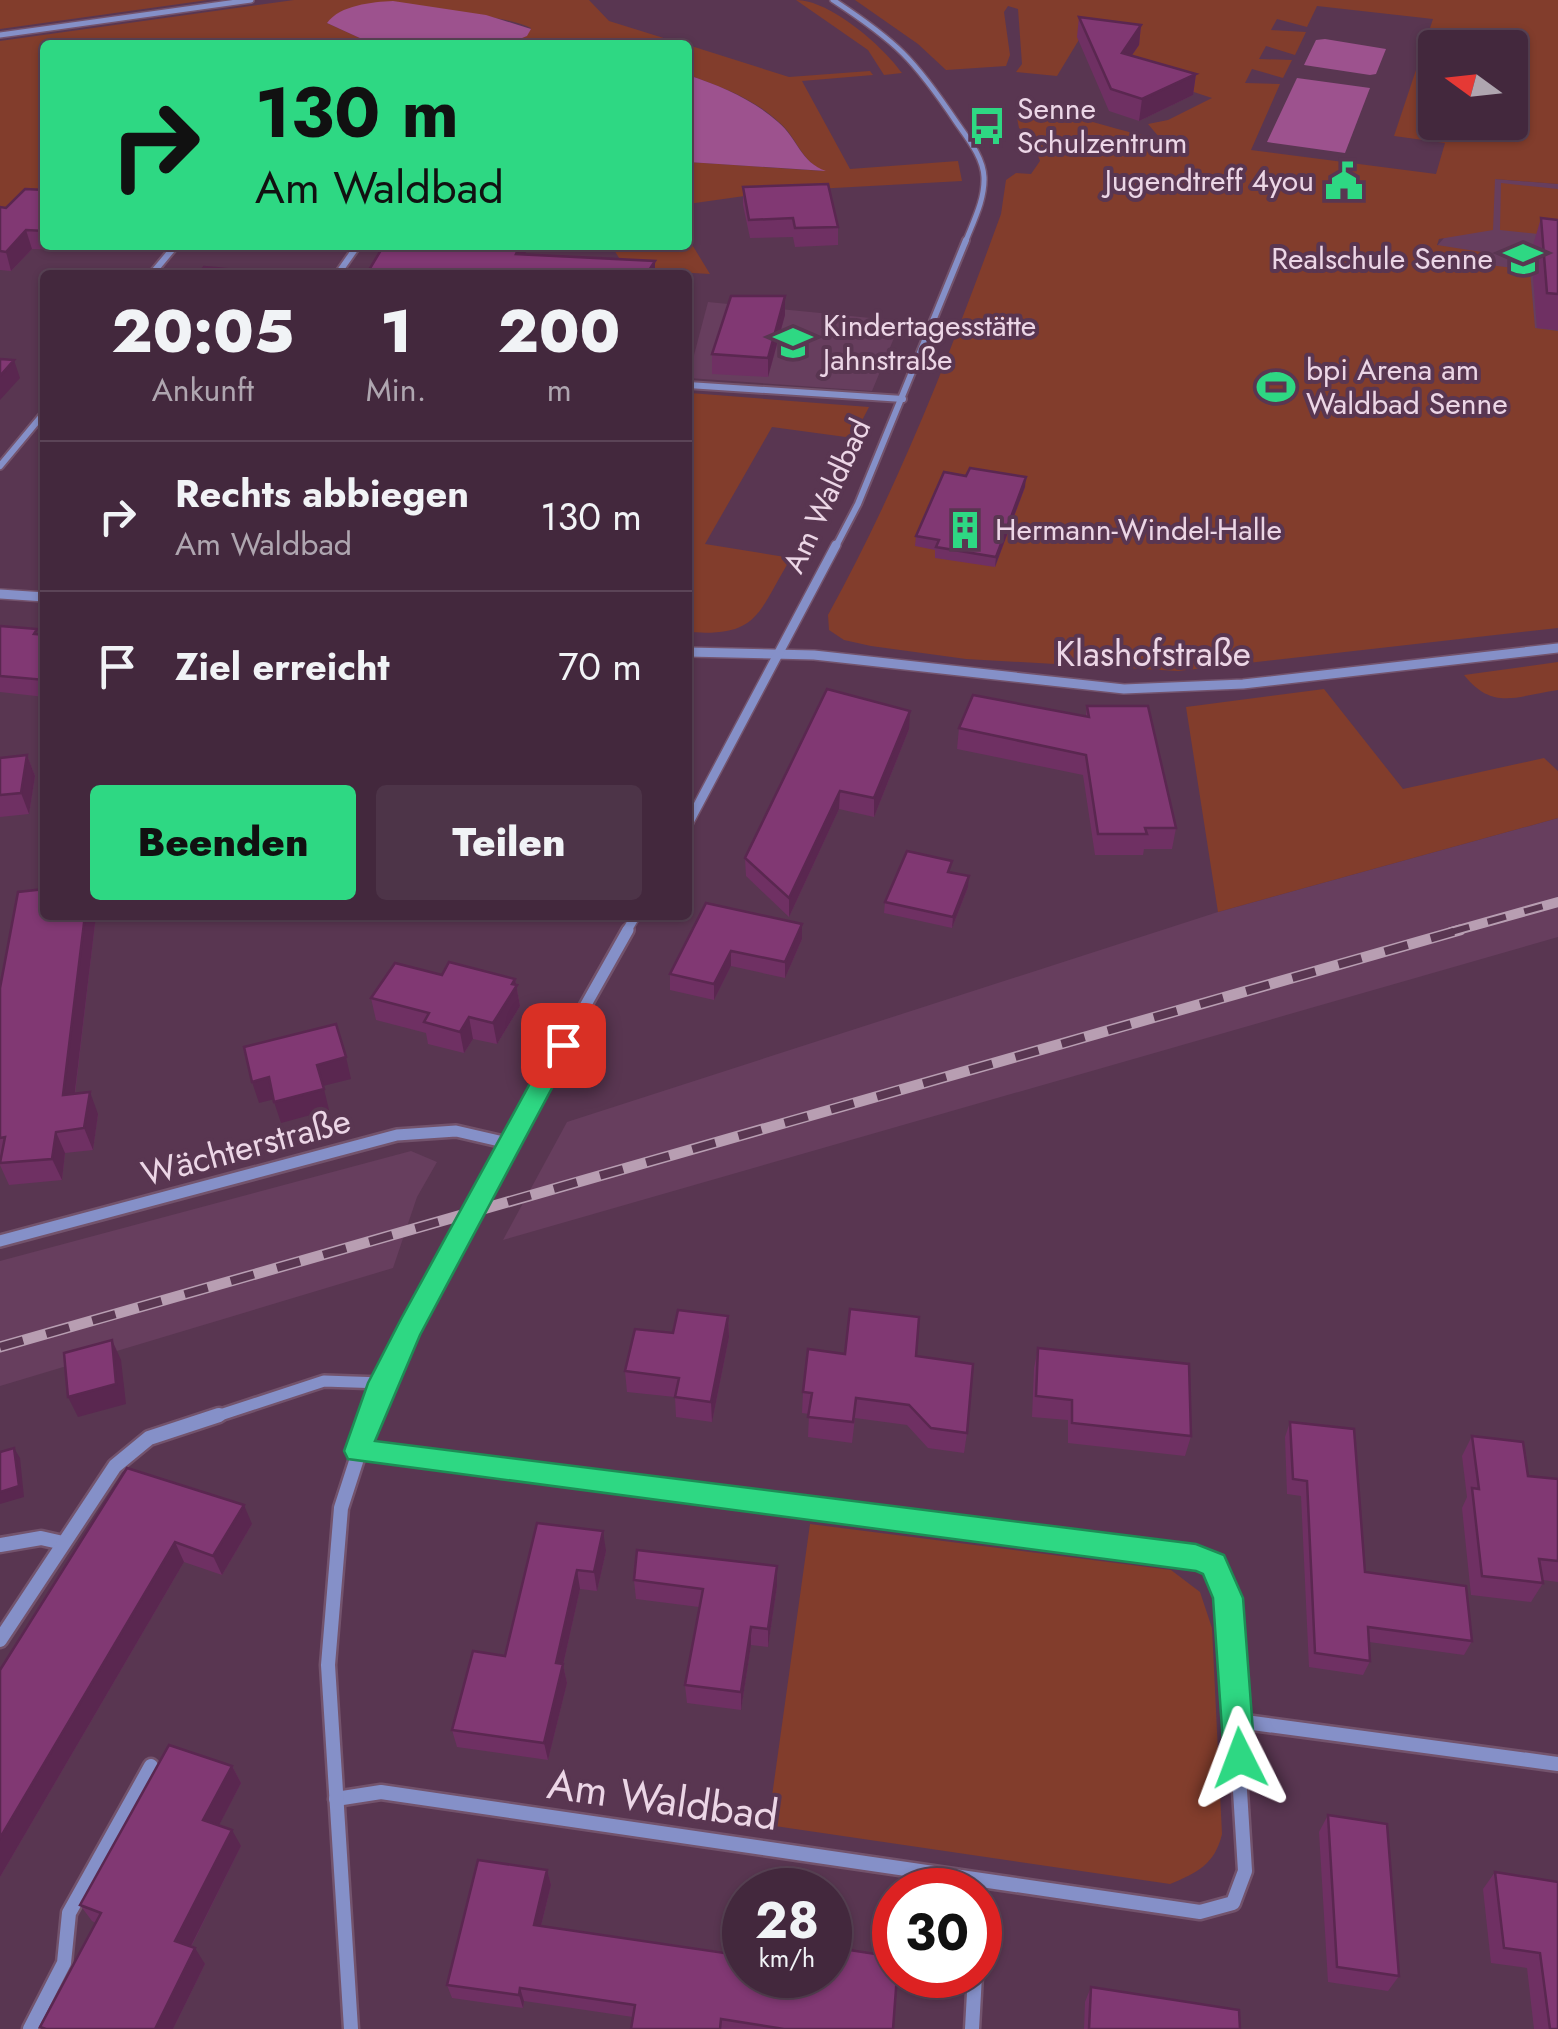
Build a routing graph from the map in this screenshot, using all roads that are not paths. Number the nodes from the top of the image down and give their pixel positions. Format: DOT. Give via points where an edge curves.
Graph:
graph roads {
  1 [pos="251,0"];
  2 [pos="833,0"];
  3 [pos="0,35"];
  4 [pos="172,250"];
  5 [pos="155,270"];
  6 [pos="692,385"];
  7 [pos="903,400"];
  8 [pos="40,418"];
  9 [pos="0,466"];
  10 [pos="0,594"];
  11 [pos="40,597"];
  12 [pos="1558,648"];
  13 [pos="692,652"];
  14 [pos="778,655"];
  15 [pos="692,816"];
  16 [pos="633,920"];
  17 [pos="508,1143"];
  18 [pos="0,1241"];
  19 [pos="382,1383"];
  20 [pos="358,1451"];
  21 [pos="63,1543"];
  22 [pos="0,1545"];
  23 [pos="0,1640"];
  24 [pos="1238,1721"];
  25 [pos="1558,1764"];
  26 [pos="150,1766"];
  27 [pos="336,1799"];
  28 [pos="872,1871"];
  29 [pos="1002,1890"];
  30 [pos="974,1998"];
  31 [pos="30,2029"];
  32 [pos="352,2029"];
  33 [pos="972,2029"];
  1 -- 3 [label="street"];
  2 -- 7 [label="street, Am Waldbad" via="908,52 983,166 978,217"];
  4 -- 5 [label="street"];
  6 -- 7 [label="street"];
  7 -- 14 [label="street, Am Waldbad" via="858,504"];
  8 -- 9 [label="street"];
  10 -- 11 [label="street"];
  12 -- 14 [label="street, Klashofstraße" via="1182,689 1067,686"];
  13 -- 14 [label="street, Klashofstraße"];
  14 -- 15 [label="street, Am Waldbad"];
  16 -- 17 [label="street"];
  17 -- 18 [label="street, Wächterstraße" via="456,1131 398,1135"];
  17 -- 19 [label="street"];
  19 -- 20 [label="street"];
  19 -- 21 [label="street" via="324,1382 149,1438 115,1466"];
  20 -- 24 [label="street, Am Waldbad" via="1196,1558 1214,1565 1228,1598"];
  20 -- 27 [label="street" via="332,1568 328,1665"];
  21 -- 22 [label="street" via="41,1538"];
  21 -- 23 [label="street"];
  24 -- 25 [label="street"];
  24 -- 29 [label="street, Am Waldbad" via="1245,1871 1243,1893 1233,1905 1200,1912"];
  26 -- 31 [label="street" via="69,1913 64,1963"];
  27 -- 28 [label="street, Am Waldbad" via="380,1792"];
  27 -- 32 [label="street"];
  30 -- 33 [label="street"];
}
